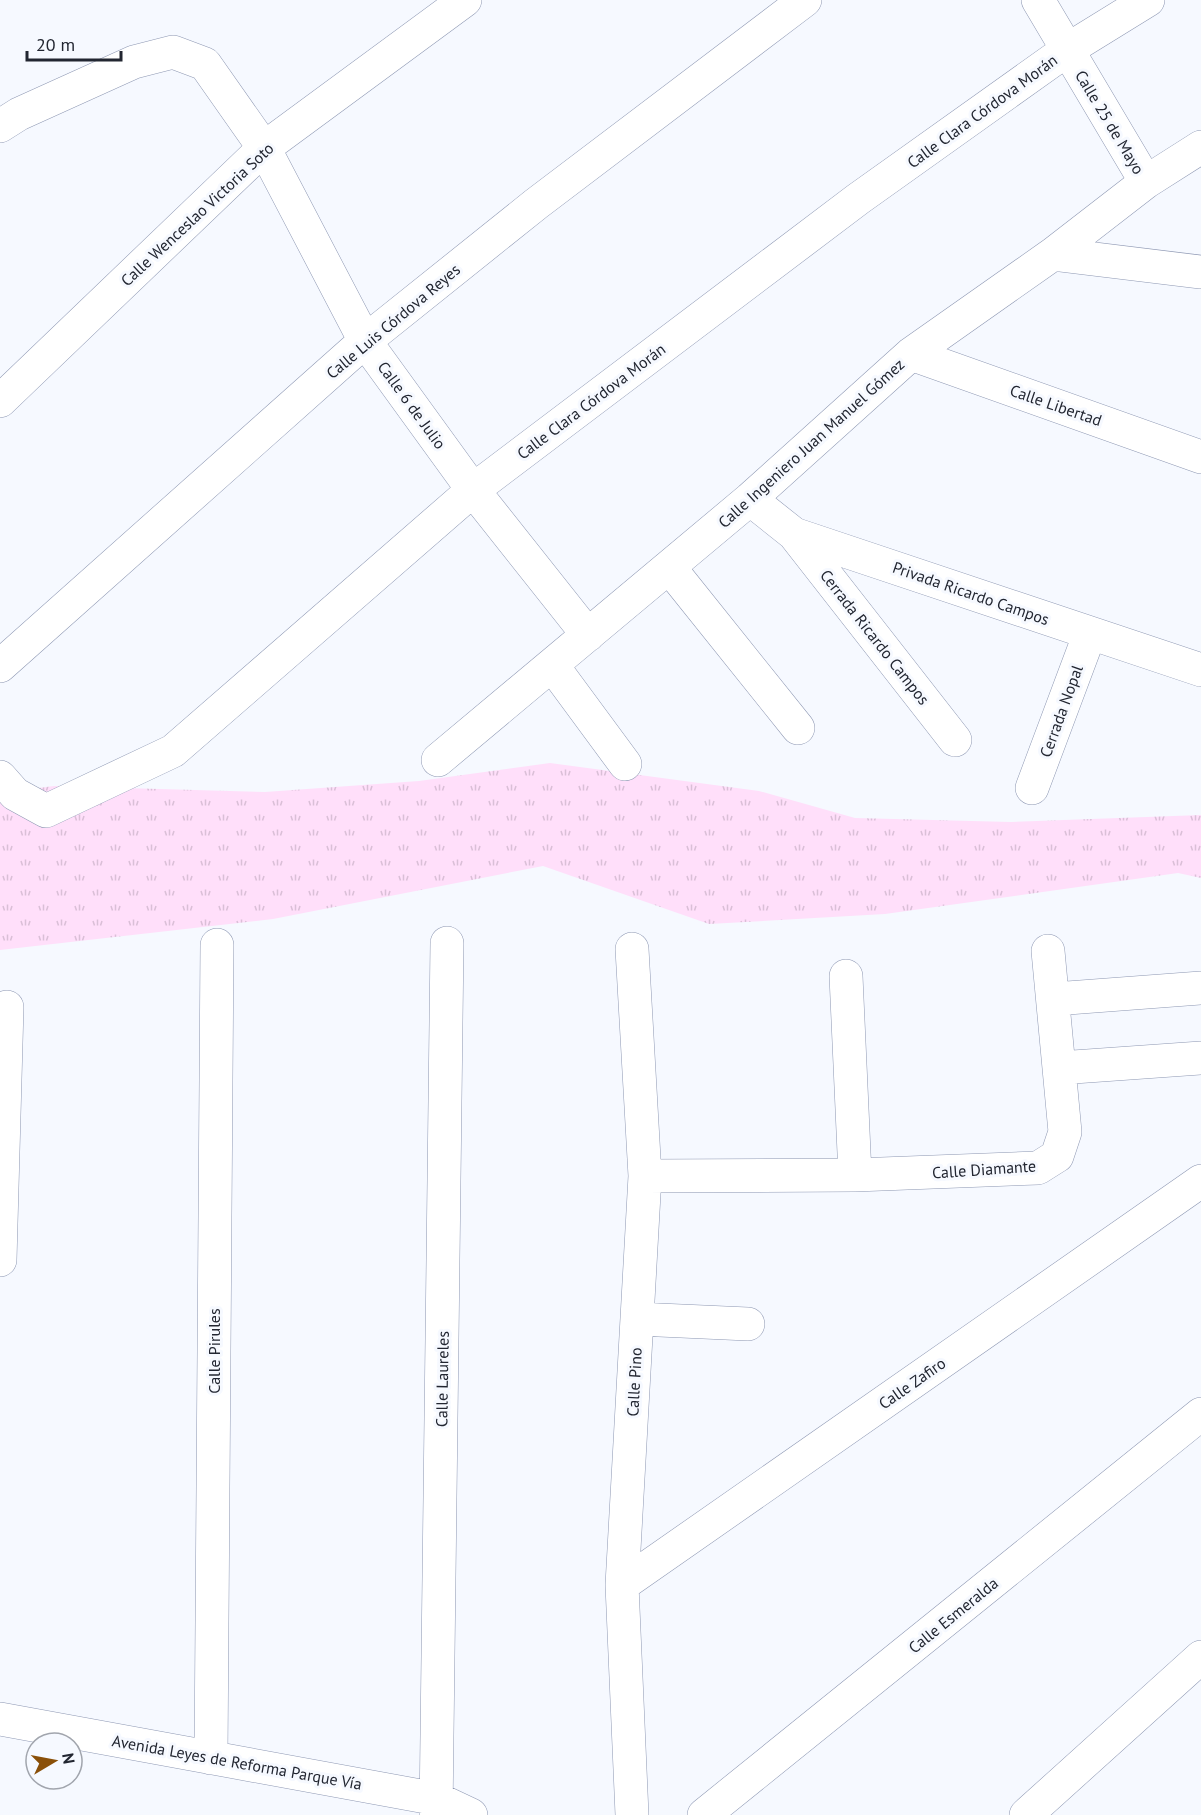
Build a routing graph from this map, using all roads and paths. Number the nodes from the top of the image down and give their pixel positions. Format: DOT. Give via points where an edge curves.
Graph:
graph roads {
  1 [pos="465,0"];
  2 [pos="805,0"];
  3 [pos="1038,0"];
  4 [pos="1148,0"];
  5 [pos="1067,50"];
  6 [pos="6,119"];
  7 [pos="1201,147"];
  8 [pos="264,148"];
  9 [pos="1146,182"];
  10 [pos="1053,254"];
  11 [pos="1201,272"];
  12 [pos="365,341"];
  13 [pos="911,354"];
  14 [pos="0,401"];
  15 [pos="1201,457"];
  16 [pos="473,490"];
  17 [pos="750,499"];
  18 [pos="794,534"];
  19 [pos="669,567"];
  20 [pos="1090,633"];
  21 [pos="588,634"];
  22 [pos="552,665"];
  23 [pos="0,666"];
  24 [pos="1201,670"];
  25 [pos="798,728"];
  26 [pos="955,740"];
  27 [pos="438,760"];
  28 [pos="625,764"];
  29 [pos="0,777"];
  30 [pos="1032,788"];
  31 [pos="447,943"];
  32 [pos="217,945"];
  33 [pos="632,949"];
  34 [pos="1048,951"];
  35 [pos="846,976"];
  36 [pos="1201,988"];
  37 [pos="1054,999"];
  38 [pos="7,1007"];
  39 [pos="1201,1058"];
  40 [pos="1059,1068"];
  41 [pos="855,1175"];
  42 [pos="645,1176"];
  43 [pos="1201,1181"];
  44 [pos="0,1260"];
  45 [pos="637,1319"];
  46 [pos="748,1324"];
  47 [pos="1201,1414"];
  48 [pos="622,1585"];
  49 [pos="1201,1657"];
  50 [pos="0,1719"];
  51 [pos="211,1758"];
  52 [pos="436,1807"];
  53 [pos="471,1815"];
  54 [pos="632,1815"];
  55 [pos="704,1815"];
  56 [pos="1026,1815"];
  1 -- 8 [label="street, Calle Wenceslao Victoria Soto"];
  2 -- 12 [label="street, Calle Luis Córdova Reyes" via="536,204"];
  3 -- 5 [label="street, Calle 25 de Mayo"];
  4 -- 5 [label="street, Calle Clara Córdova Morán"];
  5 -- 9 [label="street, Calle 25 de Mayo"];
  5 -- 16 [label="street, Calle Clara Córdova Morán" via="858,200"];
  6 -- 8 [label="street, Calle 6 de Julio" via="134,62 173,52 205,64"];
  7 -- 9 [label="street, Calle Ingeniero Juan Manuel Gómez"];
  8 -- 12 [label="street, Calle 6 de Julio"];
  8 -- 14 [label="street, Calle Wenceslao Victoria Soto"];
  9 -- 10 [label="street, Calle Ingeniero Juan Manuel Gómez"];
  10 -- 11 [label="street"];
  10 -- 13 [label="street, Calle Ingeniero Juan Manuel Gómez"];
  12 -- 16 [label="street, Calle 6 de Julio"];
  12 -- 23 [label="street, Calle Luis Córdova Reyes"];
  13 -- 15 [label="street, Calle Libertad"];
  13 -- 17 [label="street, Calle Ingeniero Juan Manuel Gómez"];
  16 -- 21 [label="street, Calle 6 de Julio"];
  16 -- 29 [label="street, Calle Clara Córdova Morán" via="173,751 46,811 15,794"];
  17 -- 18 [label="street, Privada Ricardo Campos"];
  17 -- 19 [label="street, Calle Ingeniero Juan Manuel Gómez"];
  18 -- 20 [label="street, Privada Ricardo Campos"];
  18 -- 26 [label="street, Cerrada Ricardo Campos"];
  19 -- 21 [label="street, Calle Ingeniero Juan Manuel Gómez"];
  19 -- 25 [label="street"];
  20 -- 24 [label="street, Privada Ricardo Campos"];
  20 -- 30 [label="street, Cerrada Nopal"];
  21 -- 22 [label="street, Calle Ingeniero Juan Manuel Gómez"];
  22 -- 27 [label="street, Calle Ingeniero Juan Manuel Gómez"];
  22 -- 28 [label="street"];
  31 -- 52 [label="street, Calle Laureles"];
  32 -- 51 [label="street, Calle Pirules"];
  33 -- 42 [label="street, Calle Pino"];
  34 -- 37 [label="street, Calle Diamante"];
  35 -- 41 [label="street"];
  36 -- 37 [label="street"];
  37 -- 40 [label="street, Calle Diamante"];
  38 -- 44 [label="street"];
  39 -- 40 [label="street"];
  40 -- 41 [label="street, Calle Diamante" via="1065,1132 1057,1156 1038,1168"];
  41 -- 42 [label="street, Calle Diamante"];
  42 -- 45 [label="street, Calle Pino"];
  43 -- 48 [label="street, Calle Zafiro"];
  45 -- 46 [label="street"];
  45 -- 48 [label="street, Calle Pino"];
  47 -- 55 [label="street, Calle Esmeralda"];
  48 -- 54 [label="street, Calle Pino"];
  49 -- 56 [label="street"];
  50 -- 51 [label="street, Avenida Leyes de Reforma Parque Vía"];
  51 -- 52 [label="street, Avenida Leyes de Reforma Parque Vía"];
  52 -- 53 [label="street, Avenida Leyes de Reforma Parque Vía"];
}
